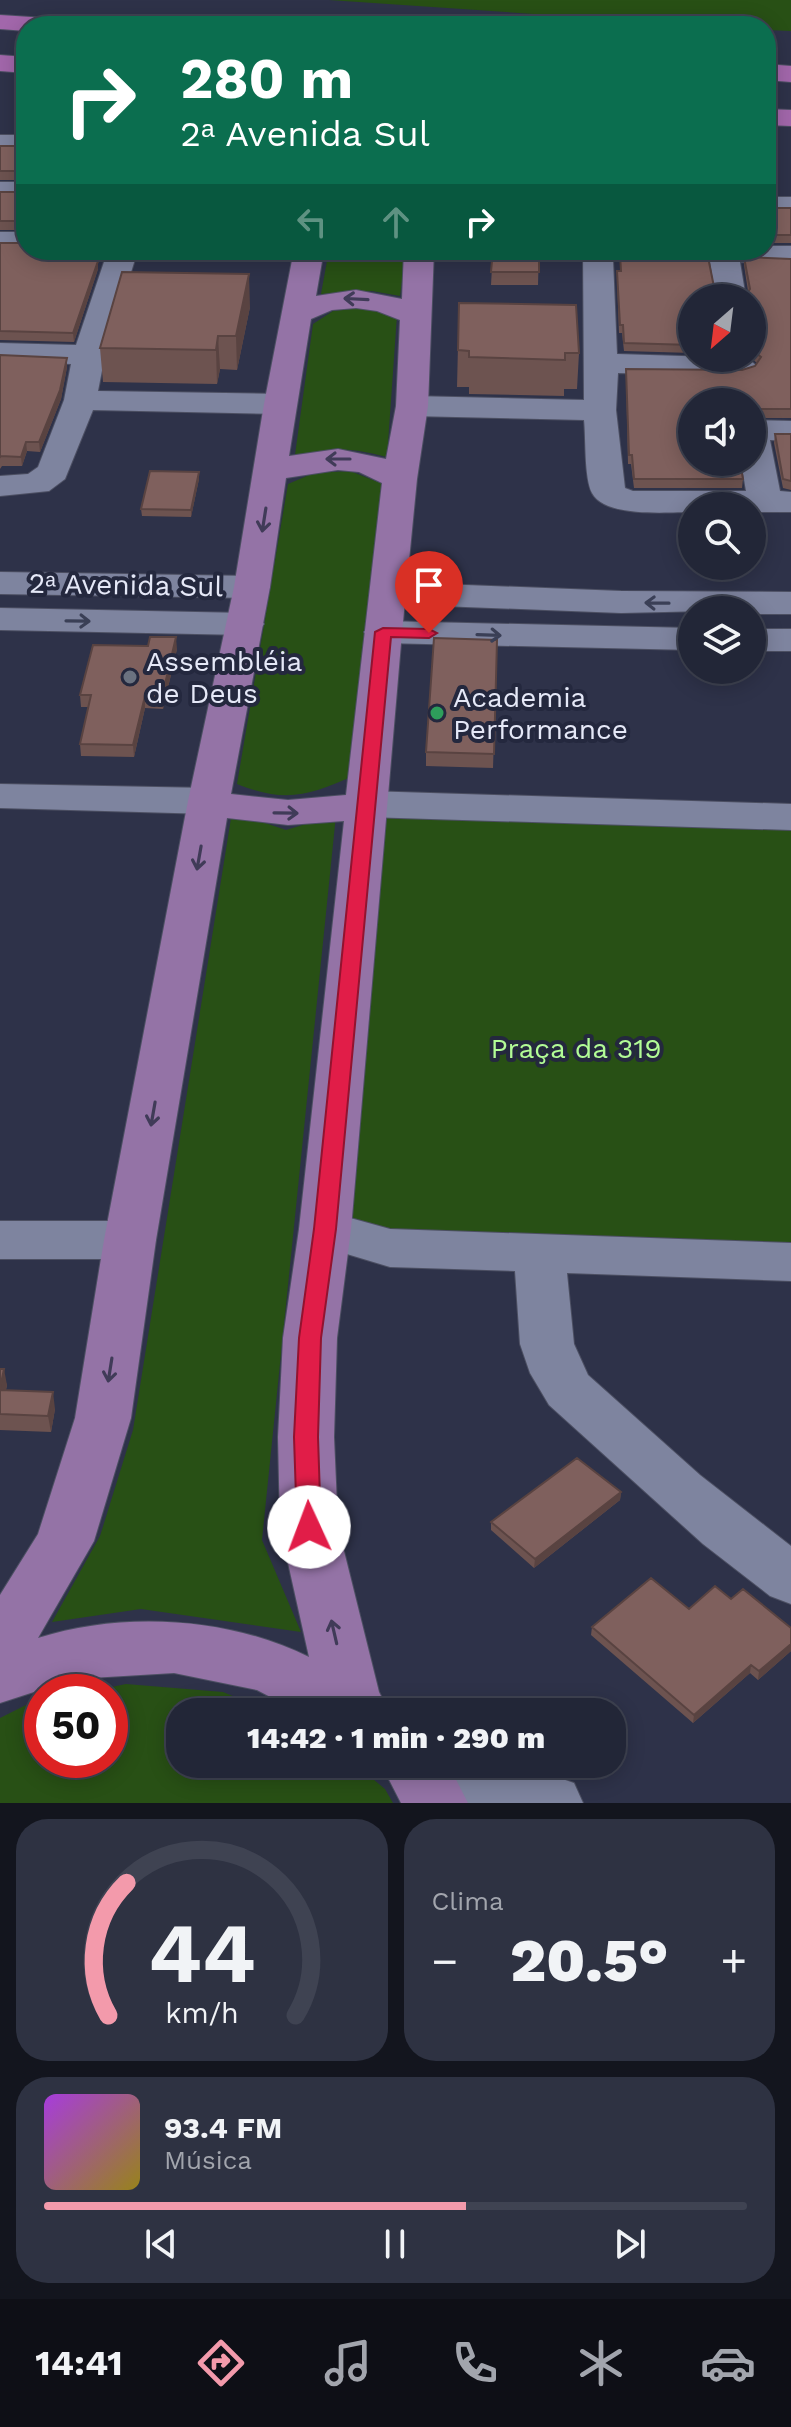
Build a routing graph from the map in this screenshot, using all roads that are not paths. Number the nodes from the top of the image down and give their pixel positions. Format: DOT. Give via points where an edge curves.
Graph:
graph roads {
  1 [pos="120,260"];
  2 [pos="307,260"];
  3 [pos="418,260"];
  4 [pos="598,260"];
  5 [pos="725,260"];
  6 [pos="729,284"];
  7 [pos="297,314"];
  8 [pos="415,315"];
  9 [pos="0,352"];
  10 [pos="89,355"];
  11 [pos="602,363"];
  12 [pos="678,367"];
  13 [pos="80,400"];
  14 [pos="280,404"];
  15 [pos="412,406"];
  16 [pos="600,410"];
  17 [pos="766,431"];
  18 [pos="791,431"];
  19 [pos="766,469"];
  20 [pos="272,471"];
  21 [pos="400,479"];
  22 [pos="0,486"];
  23 [pos="778,502"];
  24 [pos="0,583"];
  25 [pos="791,603"];
  26 [pos="249,606"];
  27 [pos="386,613"];
  28 [pos="0,619"];
  29 [pos="678,638"];
  30 [pos="766,640"];
  31 [pos="791,640"];
  32 [pos="209,801"];
  33 [pos="367,804"];
  34 [pos="3,808"];
  35 [pos="791,817"];
  36 [pos="0,1240"];
  37 [pos="130,1240"];
  38 [pos="323,1247"];
  39 [pos="540,1252"];
  40 [pos="791,1262"];
  41 [pos="791,1579"];
  42 [pos="0,1648"];
  43 [pos="0,1677"];
  44 [pos="331,1698"];
  45 [pos="352,1698"];
  46 [pos="421,1778"];
  47 [pos="473,1778"];
  48 [pos="436,1803"];
  49 [pos="551,1803"];
  1 -- 10 [label="street"];
  2 -- 7 [label="main road"];
  3 -- 8 [label="main road"];
  4 -- 11 [label="street"];
  5 -- 6 [label="street"];
  8 -- 7 [label="main road, one-way" via="355,298 318,303"];
  7 -- 14 [label="main road"];
  8 -- 15 [label="main road"];
  9 -- 10 [label="street"];
  10 -- 13 [label="street"];
  11 -- 12 [label="street"];
  11 -- 16 [label="street"];
  13 -- 14 [label="street"];
  13 -- 22 [label="street" via="47,480 25,487"];
  14 -- 20 [label="main road"];
  15 -- 16 [label="street"];
  15 -- 21 [label="main road"];
  16 -- 23 [label="street" via="612,495 629,501"];
  17 -- 18 [label="street"];
  19 -- 23 [label="street"];
  21 -- 20 [label="main road, one-way" via="369,463 332,457"];
  20 -- 26 [label="main road, one-way"];
  21 -- 27 [label="main road"];
  24 -- 26 [label="street, 2ᵃ Avenida Sul"];
  25 -- 27 [label="street, one-way" via="621,602"];
  28 -- 26 [label="street, 2ᵃ Avenida Sul, one-way"];
  26 -- 32 [label="main road"];
  27 -- 29 [label="street, one-way"];
  27 -- 33 [label="main road"];
  30 -- 31 [label="street"];
  32 -- 33 [label="main road, one-way" via="244,811 287,814"];
  32 -- 34 [label="street"];
  32 -- 37 [label="main road, one-way"];
  33 -- 35 [label="street"];
  33 -- 38 [label="main road"];
  36 -- 37 [label="street"];
  37 -- 42 [label="main road, one-way" via="103,1418 65,1541"];
  38 -- 39 [label="street"];
  45 -- 38 [label="main road, one-way" via="309,1527 310,1338"];
  39 -- 40 [label="street"];
  39 -- 41 [label="street" via="544,1322 557,1374 656,1472"];
  43 -- 44 [label="main road" via="74,1653 174,1647 268,1666"];
  46 -- 48 [label="main road"];
  47 -- 49 [label="street"];
}
